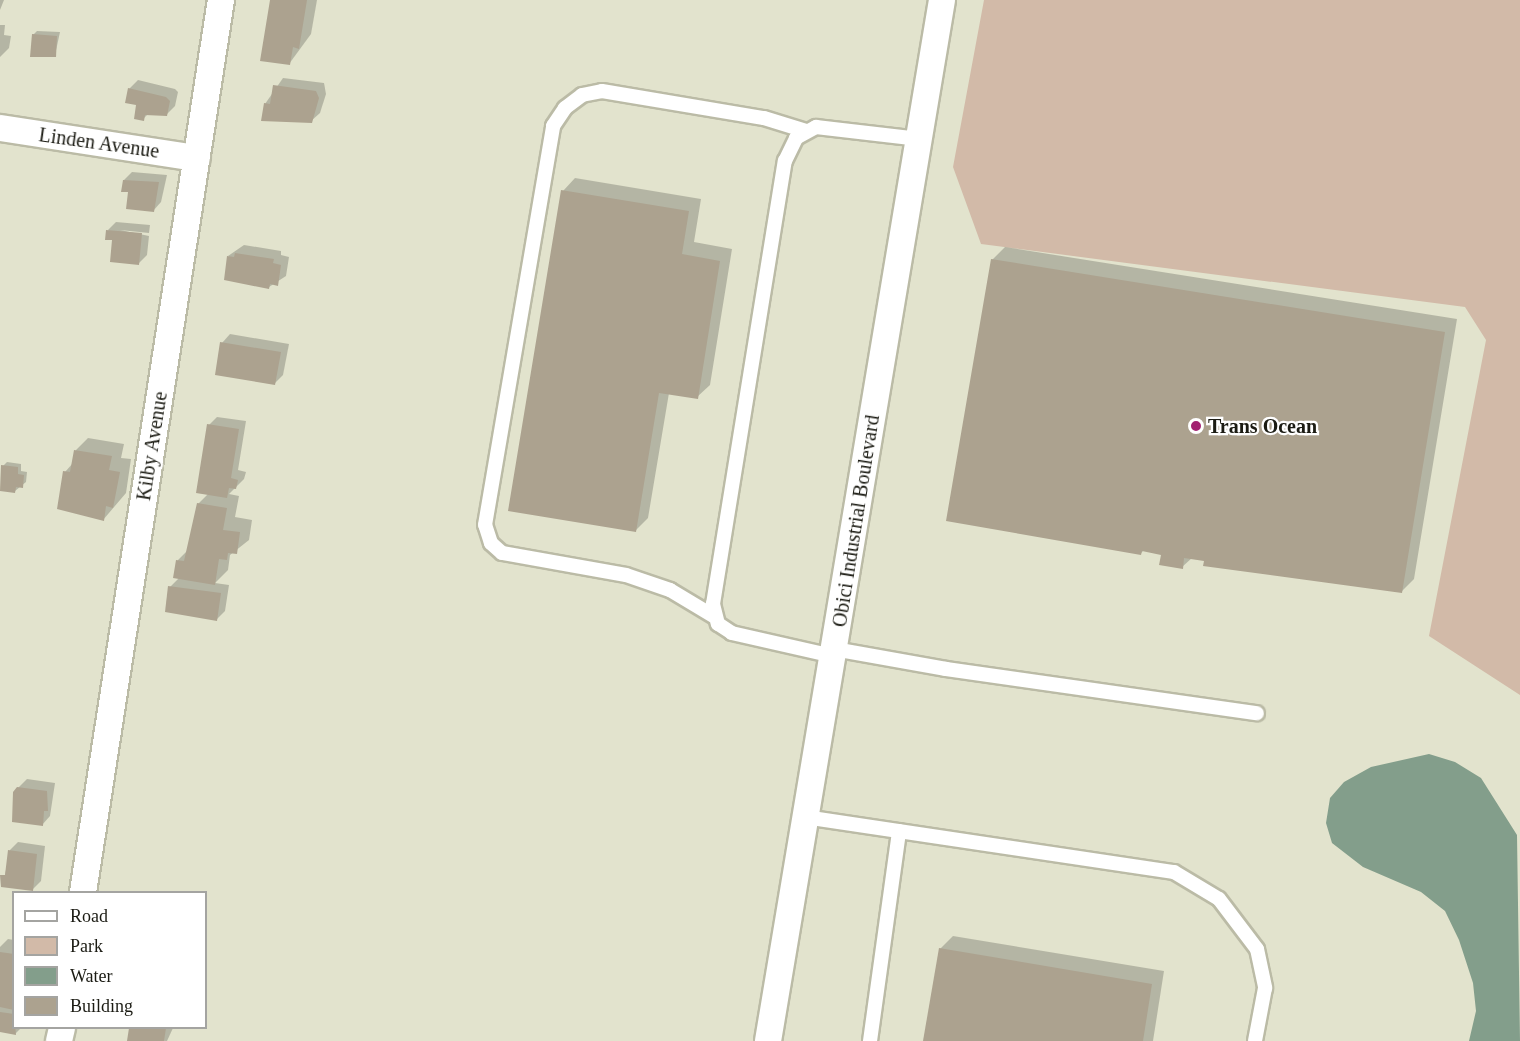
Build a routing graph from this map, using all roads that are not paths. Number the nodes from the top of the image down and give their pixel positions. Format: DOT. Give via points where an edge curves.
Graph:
graph roads {
  1 [pos="221,0"];
  2 [pos="942,0"];
  3 [pos="0,128"];
  4 [pos="806,131"];
  5 [pos="919,139"];
  6 [pos="197,158"];
  7 [pos="715,617"];
  8 [pos="834,652"];
  9 [pos="1257,712"];
  10 [pos="806,817"];
  11 [pos="899,831"];
  12 [pos="83,891"];
  13 [pos="768,1041"];
  14 [pos="870,1041"];
  15 [pos="1256,1041"];
  1 -- 6 [label="street, Kilby Avenue"];
  2 -- 5 [label="street, Obici Industrial Boulevard"];
  3 -- 6 [label="street, Linden Avenue"];
  4 -- 5 [label="lane" via="828,126"];
  4 -- 7 [label="lane" via="791,144 784,161 722,540"];
  4 -- 7 [label="lane" via="764,118 602,91 582,95 565,108 554,126 485,525 491,543 502,553 627,575 670,590"];
  5 -- 8 [label="street, Obici Industrial Boulevard"];
  6 -- 12 [label="street, Kilby Avenue"];
  7 -- 8 [label="lane" via="718,624 732,633"];
  8 -- 9 [label="lane"];
  8 -- 10 [label="street, Obici Industrial Boulevard"];
  10 -- 11 [label="lane"];
  10 -- 13 [label="street, Obici Industrial Boulevard"];
  11 -- 14 [label="lane"];
  11 -- 15 [label="lane" via="1174,872 1219,900 1257,949 1265,988"];
}
